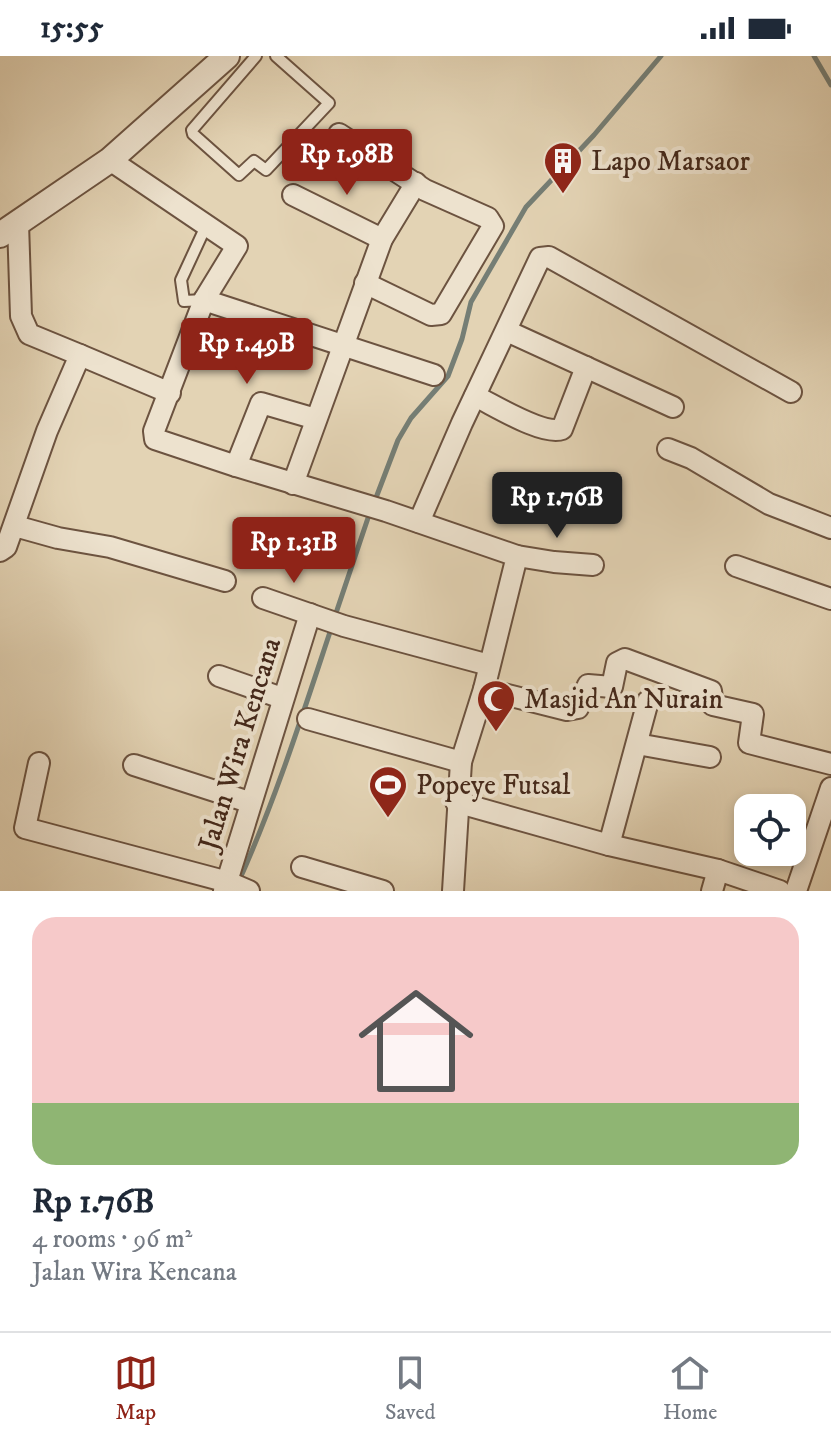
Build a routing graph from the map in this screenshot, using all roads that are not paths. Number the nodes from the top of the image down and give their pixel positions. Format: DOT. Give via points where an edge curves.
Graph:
graph roads {
  1 [pos="227,56"];
  2 [pos="256,56"];
  3 [pos="276,56"];
  4 [pos="339,134"];
  5 [pos="110,160"];
  6 [pos="416,183"];
  7 [pos="293,195"];
  8 [pos="206,226"];
  9 [pos="9,229"];
  10 [pos="382,239"];
  11 [pos="365,283"];
  12 [pos="204,300"];
  13 [pos="507,331"];
  14 [pos="342,343"];
  15 [pos="80,355"];
  16 [pos="586,367"];
  17 [pos="434,375"];
  18 [pos="791,392"];
  19 [pos="170,393"];
  20 [pos="475,396"];
  21 [pos="673,407"];
  22 [pos="316,419"];
  23 [pos="668,449"];
  24 [pos="236,466"];
  25 [pos="293,484"];
  26 [pos="419,522"];
  27 [pos="15,526"];
  28 [pos="831,528"];
  29 [pos="0,551"];
  30 [pos="517,556"];
  31 [pos="593,565"];
  32 [pos="736,566"];
  33 [pos="225,581"];
  34 [pos="263,598"];
  35 [pos="831,599"];
  36 [pos="310,614"];
  37 [pos="489,665"];
  38 [pos="219,676"];
  39 [pos="484,689"];
  40 [pos="282,698"];
  41 [pos="648,701"];
  42 [pos="308,719"];
  43 [pos="637,744"];
  44 [pos="710,757"];
  45 [pos="461,762"];
  46 [pos="39,763"];
  47 [pos="831,764"];
  48 [pos="134,765"];
  49 [pos="831,788"];
  50 [pos="249,802"];
  51 [pos="456,802"];
  52 [pos="609,845"];
  53 [pos="302,867"];
  54 [pos="718,870"];
  55 [pos="236,888"];
  56 [pos="383,891"];
  57 [pos="453,891"];
  58 [pos="712,891"];
  59 [pos="780,891"];
  60 [pos="796,891"];
  1 -- 5 [label="street"];
  2 -- 3 [label="lane" via="192,130 239,175 253,161 266,170 329,103"];
  4 -- 6 [label="street"];
  5 -- 8 [label="street"];
  5 -- 9 [label="street"];
  6 -- 10 [label="street"];
  6 -- 11 [label="street" via="492,221 492,229 441,314 431,315"];
  7 -- 10 [label="street"];
  8 -- 12 [label="street" via="237,246"];
  8 -- 12 [label="lane" via="181,280 184,301"];
  9 -- 15 [label="street" via="23,326 29,334"];
  10 -- 11 [label="street"];
  11 -- 14 [label="street"];
  12 -- 14 [label="street"];
  12 -- 19 [label="street"];
  13 -- 16 [label="street"];
  13 -- 18 [label="street" via="540,258 549,257"];
  13 -- 20 [label="street"];
  14 -- 17 [label="street"];
  14 -- 22 [label="street"];
  15 -- 19 [label="street"];
  15 -- 27 [label="street"];
  16 -- 20 [label="street" via="562,429 556,432"];
  16 -- 21 [label="street"];
  19 -- 24 [label="street" via="155,439"];
  20 -- 26 [label="street"];
  22 -- 24 [label="street" via="261,403"];
  22 -- 25 [label="street"];
  23 -- 28 [label="street" via="769,504"];
  24 -- 25 [label="street"];
  25 -- 26 [label="street"];
  26 -- 30 [label="street"];
  27 -- 29 [label="street"];
  27 -- 33 [label="street"];
  30 -- 31 [label="street"];
  30 -- 37 [label="street"];
  32 -- 35 [label="street"];
  34 -- 36 [label="street"];
  36 -- 37 [label="street"];
  36 -- 40 [label="street, Jalan Wira Kencana"];
  37 -- 39 [label="street"];
  38 -- 40 [label="street"];
  39 -- 45 [label="street"];
  39 -- 47 [label="street" via="567,710 578,708 588,685 612,687 617,663 625,659 711,691 713,705 753,714 749,743"];
  40 -- 50 [label="street, Jalan Wira Kencana"];
  41 -- 43 [label="street"];
  42 -- 45 [label="street"];
  43 -- 44 [label="street"];
  43 -- 52 [label="street"];
  45 -- 51 [label="street"];
  46 -- 55 [label="street" via="25,828"];
  48 -- 50 [label="street"];
  49 -- 60 [label="street"];
  50 -- 55 [label="street, Jalan Wira Kencana"];
  51 -- 52 [label="street"];
  51 -- 57 [label="street"];
  52 -- 54 [label="street"];
  53 -- 56 [label="street"];
  54 -- 58 [label="street"];
  54 -- 59 [label="street"];
}
